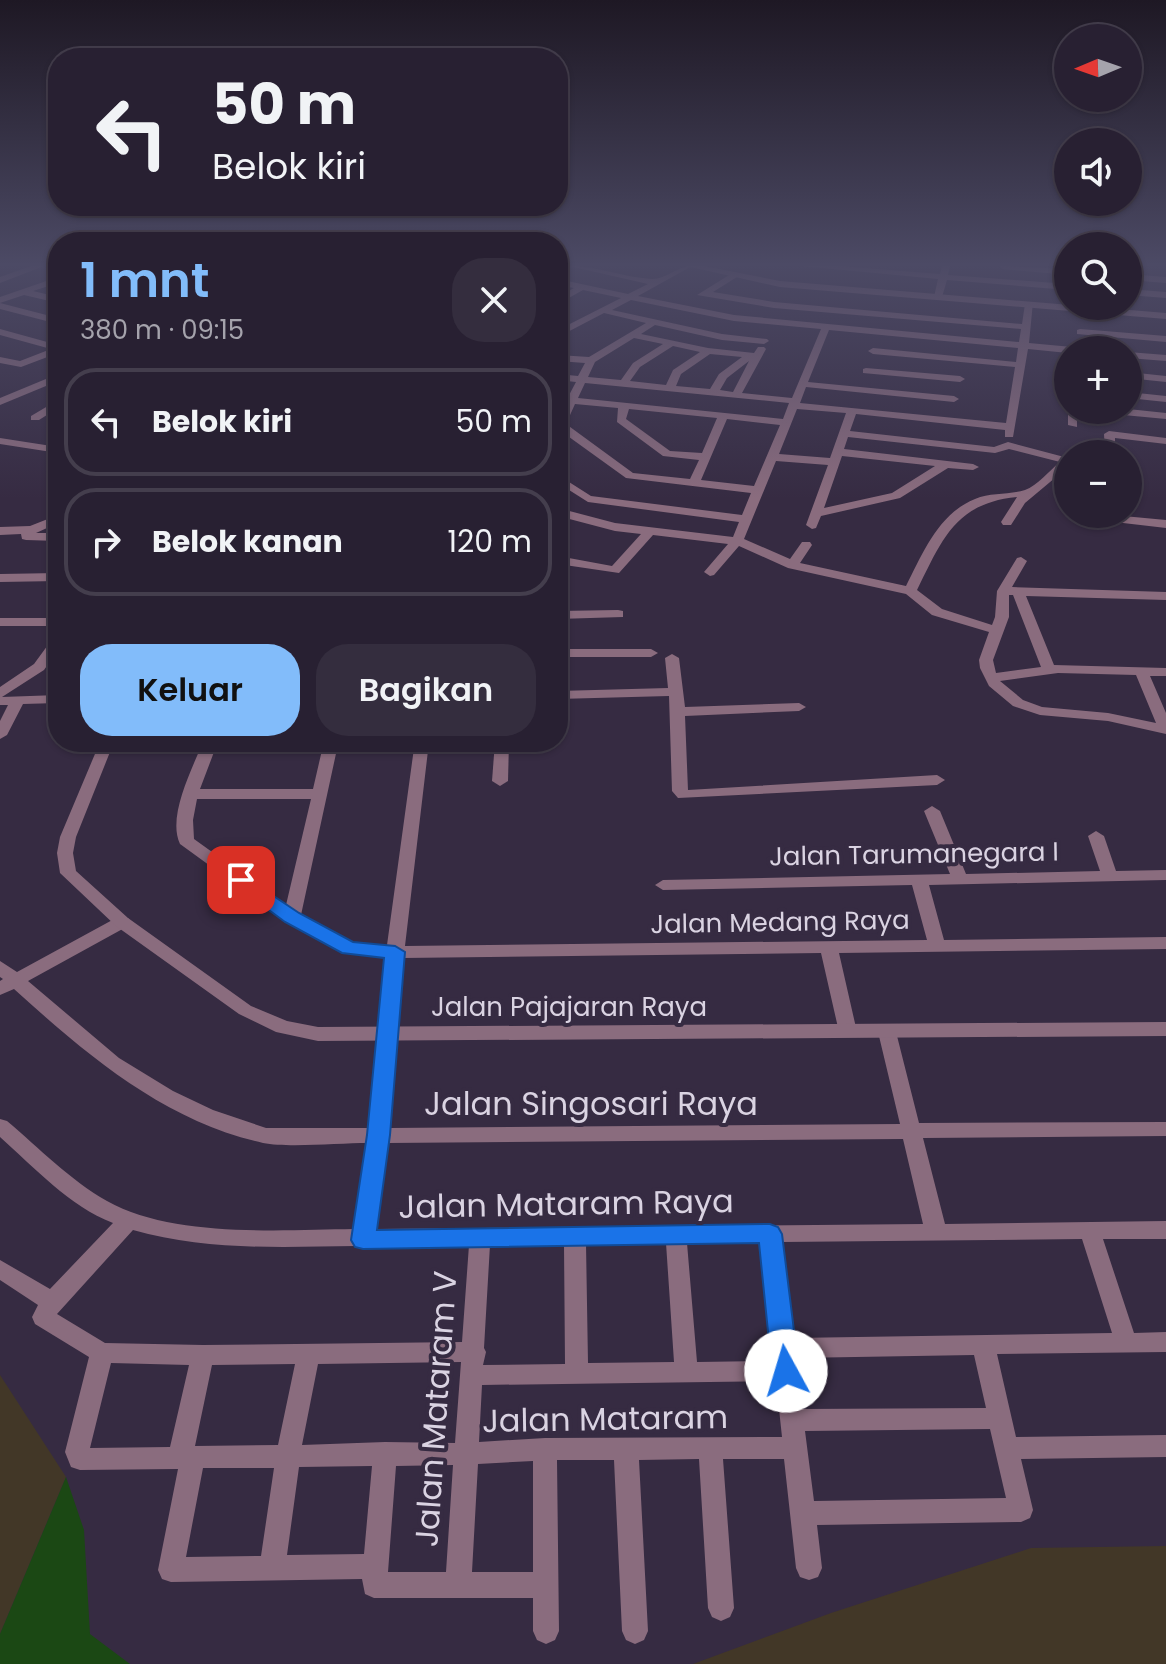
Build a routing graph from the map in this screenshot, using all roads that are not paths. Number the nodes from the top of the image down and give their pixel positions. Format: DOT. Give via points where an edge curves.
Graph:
graph roads {
  1 [pos="619,344"];
  2 [pos="670,344"];
  3 [pos="674,344"];
  4 [pos="762,344"];
  5 [pos="819,344"];
  6 [pos="876,344"];
  7 [pos="998,344"];
  8 [pos="1022,346"];
  9 [pos="1054,349"];
  10 [pos="708,351"];
  11 [pos="873,351"];
  12 [pos="48,353"];
  13 [pos="754,355"];
  14 [pos="1142,356"];
  15 [pos="1166,358"];
  16 [pos="568,359"];
  17 [pos="0,360"];
  18 [pos="591,360"];
  19 [pos="964,360"];
  20 [pos="1020,365"];
  21 [pos="730,371"];
  22 [pos="866,371"];
  23 [pos="747,373"];
  24 [pos="1142,376"];
  25 [pos="568,378"];
  26 [pos="582,379"];
  27 [pos="960,379"];
  28 [pos="1166,379"];
  29 [pos="48,381"];
  30 [pos="624,383"];
  31 [pos="803,384"];
  32 [pos="670,388"];
  33 [pos="860,389"];
  34 [pos="714,392"];
  35 [pos="568,395"];
  36 [pos="736,395"];
  37 [pos="1142,396"];
  38 [pos="568,399"];
  39 [pos="954,399"];
  40 [pos="1166,399"];
  41 [pos="0,402"];
  42 [pos="794,403"];
  43 [pos="624,406"];
  44 [pos="48,410"];
  45 [pos="852,411"];
  46 [pos="1142,414"];
  47 [pos="723,416"];
  48 [pos="1166,416"];
  49 [pos="35,418"];
  50 [pos="950,420"];
  51 [pos="785,422"];
  52 [pos="1011,427"];
  53 [pos="568,431"];
  54 [pos="844,433"];
  55 [pos="1109,440"];
  56 [pos="0,441"];
  57 [pos="1166,441"];
  58 [pos="1008,445"];
  59 [pos="48,448"];
  60 [pos="706,457"];
  61 [pos="770,457"];
  62 [pos="836,457"];
  63 [pos="1054,457"];
  64 [pos="946,464"];
  65 [pos="973,467"];
  66 [pos="1054,472"];
  67 [pos="694,484"];
  68 [pos="568,485"];
  69 [pos="756,490"];
  70 [pos="1029,493"];
  71 [pos="568,516"];
  72 [pos="745,519"];
  73 [pos="1142,521"];
  74 [pos="1007,522"];
  75 [pos="48,523"];
  76 [pos="1166,524"];
  77 [pos="648,533"];
  78 [pos="0,534"];
  79 [pos="48,536"];
  80 [pos="737,541"];
  81 [pos="806,545"];
  82 [pos="1021,561"];
  83 [pos="568,562"];
  84 [pos="792,565"];
  85 [pos="710,572"];
  86 [pos="48,580"];
  87 [pos="0,581"];
  88 [pos="910,591"];
  89 [pos="1010,591"];
  90 [pos="1166,596"];
  91 [pos="618,614"];
  92 [pos="568,615"];
  93 [pos="1,622"];
  94 [pos="48,622"];
  95 [pos="996,630"];
  96 [pos="568,653"];
  97 [pos="651,653"];
  98 [pos="48,655"];
  99 [pos="672,658"];
  100 [pos="1049,669"];
  101 [pos="1141,671"];
  102 [pos="1166,672"];
  103 [pos="991,678"];
  104 [pos="675,692"];
  105 [pos="0,693"];
  106 [pos="568,695"];
  107 [pos="48,699"];
  108 [pos="18,700"];
  109 [pos="0,701"];
  110 [pos="799,707"];
  111 [pos="678,712"];
  112 [pos="1166,730"];
  113 [pos="0,735"];
  114 [pos="103,752"];
  115 [pos="207,752"];
  116 [pos="329,752"];
  117 [pos="421,752"];
  118 [pos="501,752"];
  119 [pos="937,780"];
  120 [pos="500,781"];
  121 [pos="192,794"];
  122 [pos="320,794"];
  123 [pos="932,811"];
  124 [pos="1096,836"];
  125 [pos="1166,875"];
  126 [pos="1110,876"];
  127 [pos="960,879"];
  128 [pos="919,880"];
  129 [pos="663,885"];
  130 [pos="292,917"];
  131 [pos="122,922"];
  132 [pos="1166,943"];
  133 [pos="937,946"];
  134 [pos="829,947"];
  135 [pos="395,952"];
  136 [pos="0,967"];
  137 [pos="8,985"];
  138 [pos="1166,1029"];
  139 [pos="848,1032"];
  140 [pos="887,1032"];
  141 [pos="386,1034"];
  142 [pos="0,1126"];
  143 [pos="1166,1129"];
  144 [pos="910,1133"];
  145 [pos="379,1135"];
  146 [pos="130,1219"];
  147 [pos="1166,1230"];
  148 [pos="1090,1231"];
  149 [pos="936,1232"];
  150 [pos="676,1233"];
  151 [pos="770,1234"];
  152 [pos="575,1235"];
  153 [pos="480,1236"];
  154 [pos="363,1240"];
  155 [pos="0,1269"];
  156 [pos="52,1302"];
  157 [pos="1166,1342"];
  158 [pos="1126,1343"];
  159 [pos="983,1345"];
  160 [pos="102,1353"];
  161 [pos="203,1355"];
  162 [pos="308,1355"];
  163 [pos="784,1359"];
  164 [pos="474,1364"];
  165 [pos="577,1373"];
  166 [pos="686,1373"];
  167 [pos="999,1418"];
  168 [pos="792,1420"];
  169 [pos="1166,1446"];
  170 [pos="626,1448"];
  171 [pos="710,1448"];
  172 [pos="794,1448"];
  173 [pos="1006,1448"];
  174 [pos="545,1449"];
  175 [pos="385,1453"];
  176 [pos="465,1454"];
  177 [pos="288,1456"];
  178 [pos="186,1457"];
  179 [pos="802,1513"];
  180 [pos="374,1566"];
  181 [pos="272,1568"];
  182 [pos="809,1568"];
  183 [pos="544,1585"];
  184 [pos="458,1586"];
  185 [pos="721,1608"];
  186 [pos="546,1631"];
  187 [pos="635,1631"];
  1 -- 18 [label="street"];
  2 -- 30 [label="street" via="636,365"];
  3 -- 10 [label="street"];
  4 -- 13 [label="street"];
  5 -- 31 [label="street"];
  6 -- 11 [label="street"];
  7 -- 8 [label="street"];
  8 -- 9 [label="street"];
  8 -- 20 [label="street"];
  10 -- 13 [label="street"];
  10 -- 32 [label="street" via="677,372"];
  11 -- 19 [label="street"];
  11 -- 22 [label="street"];
  12 -- 17 [label="street" via="21,364"];
  13 -- 21 [label="street"];
  13 -- 23 [label="street"];
  14 -- 15 [label="street"];
  16 -- 18 [label="street"];
  18 -- 26 [label="street"];
  19 -- 20 [label="street"];
  19 -- 27 [label="street"];
  20 -- 52 [label="street"];
  21 -- 23 [label="street"];
  21 -- 34 [label="street"];
  22 -- 27 [label="street"];
  22 -- 33 [label="street"];
  23 -- 36 [label="street"];
  24 -- 28 [label="street"];
  25 -- 26 [label="street"];
  26 -- 30 [label="street"];
  26 -- 35 [label="street"];
  27 -- 39 [label="street"];
  29 -- 41 [label="street"];
  30 -- 32 [label="street"];
  31 -- 33 [label="street"];
  31 -- 42 [label="street"];
  32 -- 34 [label="street"];
  33 -- 39 [label="street"];
  34 -- 36 [label="street"];
  36 -- 42 [label="street"];
  37 -- 40 [label="street"];
  38 -- 43 [label="street"];
  39 -- 50 [label="street"];
  42 -- 45 [label="street"];
  42 -- 51 [label="street"];
  43 -- 47 [label="street"];
  43 -- 60 [label="street" via="621,420 667,454"];
  44 -- 49 [label="street"];
  45 -- 50 [label="street"];
  45 -- 54 [label="street"];
  46 -- 48 [label="street"];
  47 -- 51 [label="street"];
  47 -- 60 [label="street"];
  50 -- 52 [label="street"];
  51 -- 61 [label="street"];
  52 -- 58 [label="street"];
  53 -- 67 [label="street" via="625,474"];
  54 -- 58 [label="street" via="995,450"];
  54 -- 62 [label="street"];
  55 -- 57 [label="street" via="1109,434"];
  56 -- 59 [label="street"];
  58 -- 63 [label="street"];
  60 -- 67 [label="street"];
  61 -- 62 [label="street"];
  61 -- 69 [label="street"];
  62 -- 64 [label="street"];
  62 -- 64 [label="street" via="815,519 896,496"];
  64 -- 65 [label="street"];
  66 -- 70 [label="street"];
  67 -- 69 [label="street"];
  68 -- 72 [label="street" via="588,499"];
  69 -- 72 [label="street"];
  70 -- 74 [label="street"];
  70 -- 88 [label="street" via="986,497 952,517"];
  71 -- 77 [label="street"];
  72 -- 80 [label="street"];
  73 -- 76 [label="street"];
  75 -- 78 [label="street"];
  77 -- 80 [label="street"];
  77 -- 83 [label="street" via="615,570"];
  78 -- 79 [label="street"];
  80 -- 84 [label="street"];
  80 -- 85 [label="street"];
  81 -- 84 [label="street"];
  82 -- 89 [label="street"];
  84 -- 88 [label="street"];
  86 -- 87 [label="street"];
  88 -- 95 [label="street" via="937,612"];
  89 -- 90 [label="street"];
  89 -- 95 [label="street"];
  89 -- 100 [label="street"];
  91 -- 92 [label="street"];
  93 -- 94 [label="street"];
  95 -- 103 [label="street" via="986,660"];
  96 -- 97 [label="street"];
  98 -- 105 [label="street" via="39,667"];
  99 -- 104 [label="street"];
  100 -- 101 [label="street"];
  100 -- 103 [label="street"];
  101 -- 102 [label="street"];
  101 -- 112 [label="street"];
  103 -- 112 [label="street" via="1030,709"];
  104 -- 106 [label="street"];
  104 -- 111 [label="street"];
  107 -- 108 [label="street"];
  108 -- 109 [label="street"];
  108 -- 113 [label="street"];
  110 -- 111 [label="street"];
  111 -- 119 [label="street" via="683,795"];
  114 -- 131 [label="street, Jalan Pajajaran Raya" via="68,837 65,864 75,881"];
  115 -- 121 [label="street"];
  116 -- 122 [label="street"];
  117 -- 135 [label="street"];
  118 -- 120 [label="street"];
  121 -- 122 [label="street"];
  121 -- 130 [label="street, Jalan Medang Raya" via="183,830 186,841"];
  122 -- 130 [label="street"];
  123 -- 127 [label="street"];
  124 -- 126 [label="street"];
  125 -- 126 [label="street, Jalan Tarumanegara I"];
  126 -- 127 [label="street, Jalan Tarumanegara I"];
  127 -- 128 [label="street, Jalan Tarumanegara I"];
  128 -- 129 [label="street, Jalan Tarumanegara I"];
  128 -- 133 [label="street"];
  130 -- 135 [label="street, Jalan Medang Raya" via="349,948"];
  131 -- 137 [label="street"];
  131 -- 141 [label="street, Jalan Pajajaran Raya" via="265,1020 318,1034"];
  132 -- 133 [label="street, Jalan Medang Raya"];
  133 -- 134 [label="street, Jalan Medang Raya"];
  134 -- 135 [label="street, Jalan Medang Raya"];
  134 -- 139 [label="street"];
  135 -- 141 [label="street"];
  136 -- 137 [label="street, Jalan Singosari Raya"];
  137 -- 145 [label="street, Jalan Singosari Raya" via="111,1062 214,1117 266,1136"];
  138 -- 140 [label="street, Jalan Pajajaran Raya"];
  139 -- 140 [label="street, Jalan Pajajaran Raya"];
  139 -- 141 [label="street, Jalan Pajajaran Raya"];
  140 -- 144 [label="street"];
  141 -- 145 [label="street"];
  142 -- 146 [label="street, Jalan Mataram Raya" via="90,1199"];
  143 -- 144 [label="street, Jalan Singosari Raya"];
  144 -- 145 [label="street, Jalan Singosari Raya"];
  144 -- 149 [label="street"];
  145 -- 154 [label="street"];
  146 -- 154 [label="street, Jalan Mataram Raya" via="235,1239"];
  146 -- 156 [label="street"];
  147 -- 148 [label="street, Jalan Mataram Raya"];
  148 -- 149 [label="street, Jalan Mataram Raya"];
  148 -- 158 [label="street"];
  149 -- 151 [label="street, Jalan Mataram Raya"];
  150 -- 151 [label="street, Jalan Mataram Raya"];
  150 -- 152 [label="street, Jalan Mataram Raya"];
  150 -- 166 [label="street"];
  151 -- 163 [label="street"];
  152 -- 153 [label="street, Jalan Mataram Raya"];
  152 -- 165 [label="street"];
  153 -- 154 [label="street, Jalan Mataram Raya"];
  153 -- 164 [label="street, Jalan Mataram V"];
  155 -- 156 [label="street"];
  156 -- 160 [label="street" via="43,1317"];
  157 -- 158 [label="street"];
  158 -- 159 [label="street"];
  159 -- 163 [label="street"];
  159 -- 167 [label="street"];
  160 -- 161 [label="street"];
  160 -- 178 [label="street, Jalan Mataram" via="77,1452 80,1459"];
  161 -- 162 [label="street"];
  161 -- 178 [label="street"];
  162 -- 164 [label="street"];
  162 -- 177 [label="street"];
  163 -- 166 [label="street"];
  163 -- 168 [label="street"];
  164 -- 165 [label="street"];
  164 -- 176 [label="street, Jalan Mataram V"];
  165 -- 166 [label="street"];
  167 -- 168 [label="street"];
  167 -- 173 [label="street"];
  168 -- 172 [label="street"];
  169 -- 173 [label="street"];
  170 -- 171 [label="street, Jalan Mataram"];
  170 -- 174 [label="street, Jalan Mataram"];
  170 -- 187 [label="street"];
  171 -- 172 [label="street, Jalan Mataram"];
  171 -- 185 [label="street"];
  172 -- 179 [label="street"];
  173 -- 179 [label="street" via="1021,1510"];
  174 -- 176 [label="street, Jalan Mataram"];
  174 -- 183 [label="street"];
  175 -- 176 [label="street, Jalan Mataram"];
  175 -- 177 [label="street, Jalan Mataram"];
  175 -- 180 [label="street"];
  176 -- 184 [label="street, Jalan Mataram V"];
  177 -- 178 [label="street, Jalan Mataram"];
  177 -- 181 [label="street"];
  178 -- 181 [label="street" via="170,1569"];
  179 -- 182 [label="street"];
  180 -- 181 [label="street"];
  180 -- 184 [label="street" via="374,1585"];
  183 -- 184 [label="street"];
  183 -- 186 [label="street"];
}
